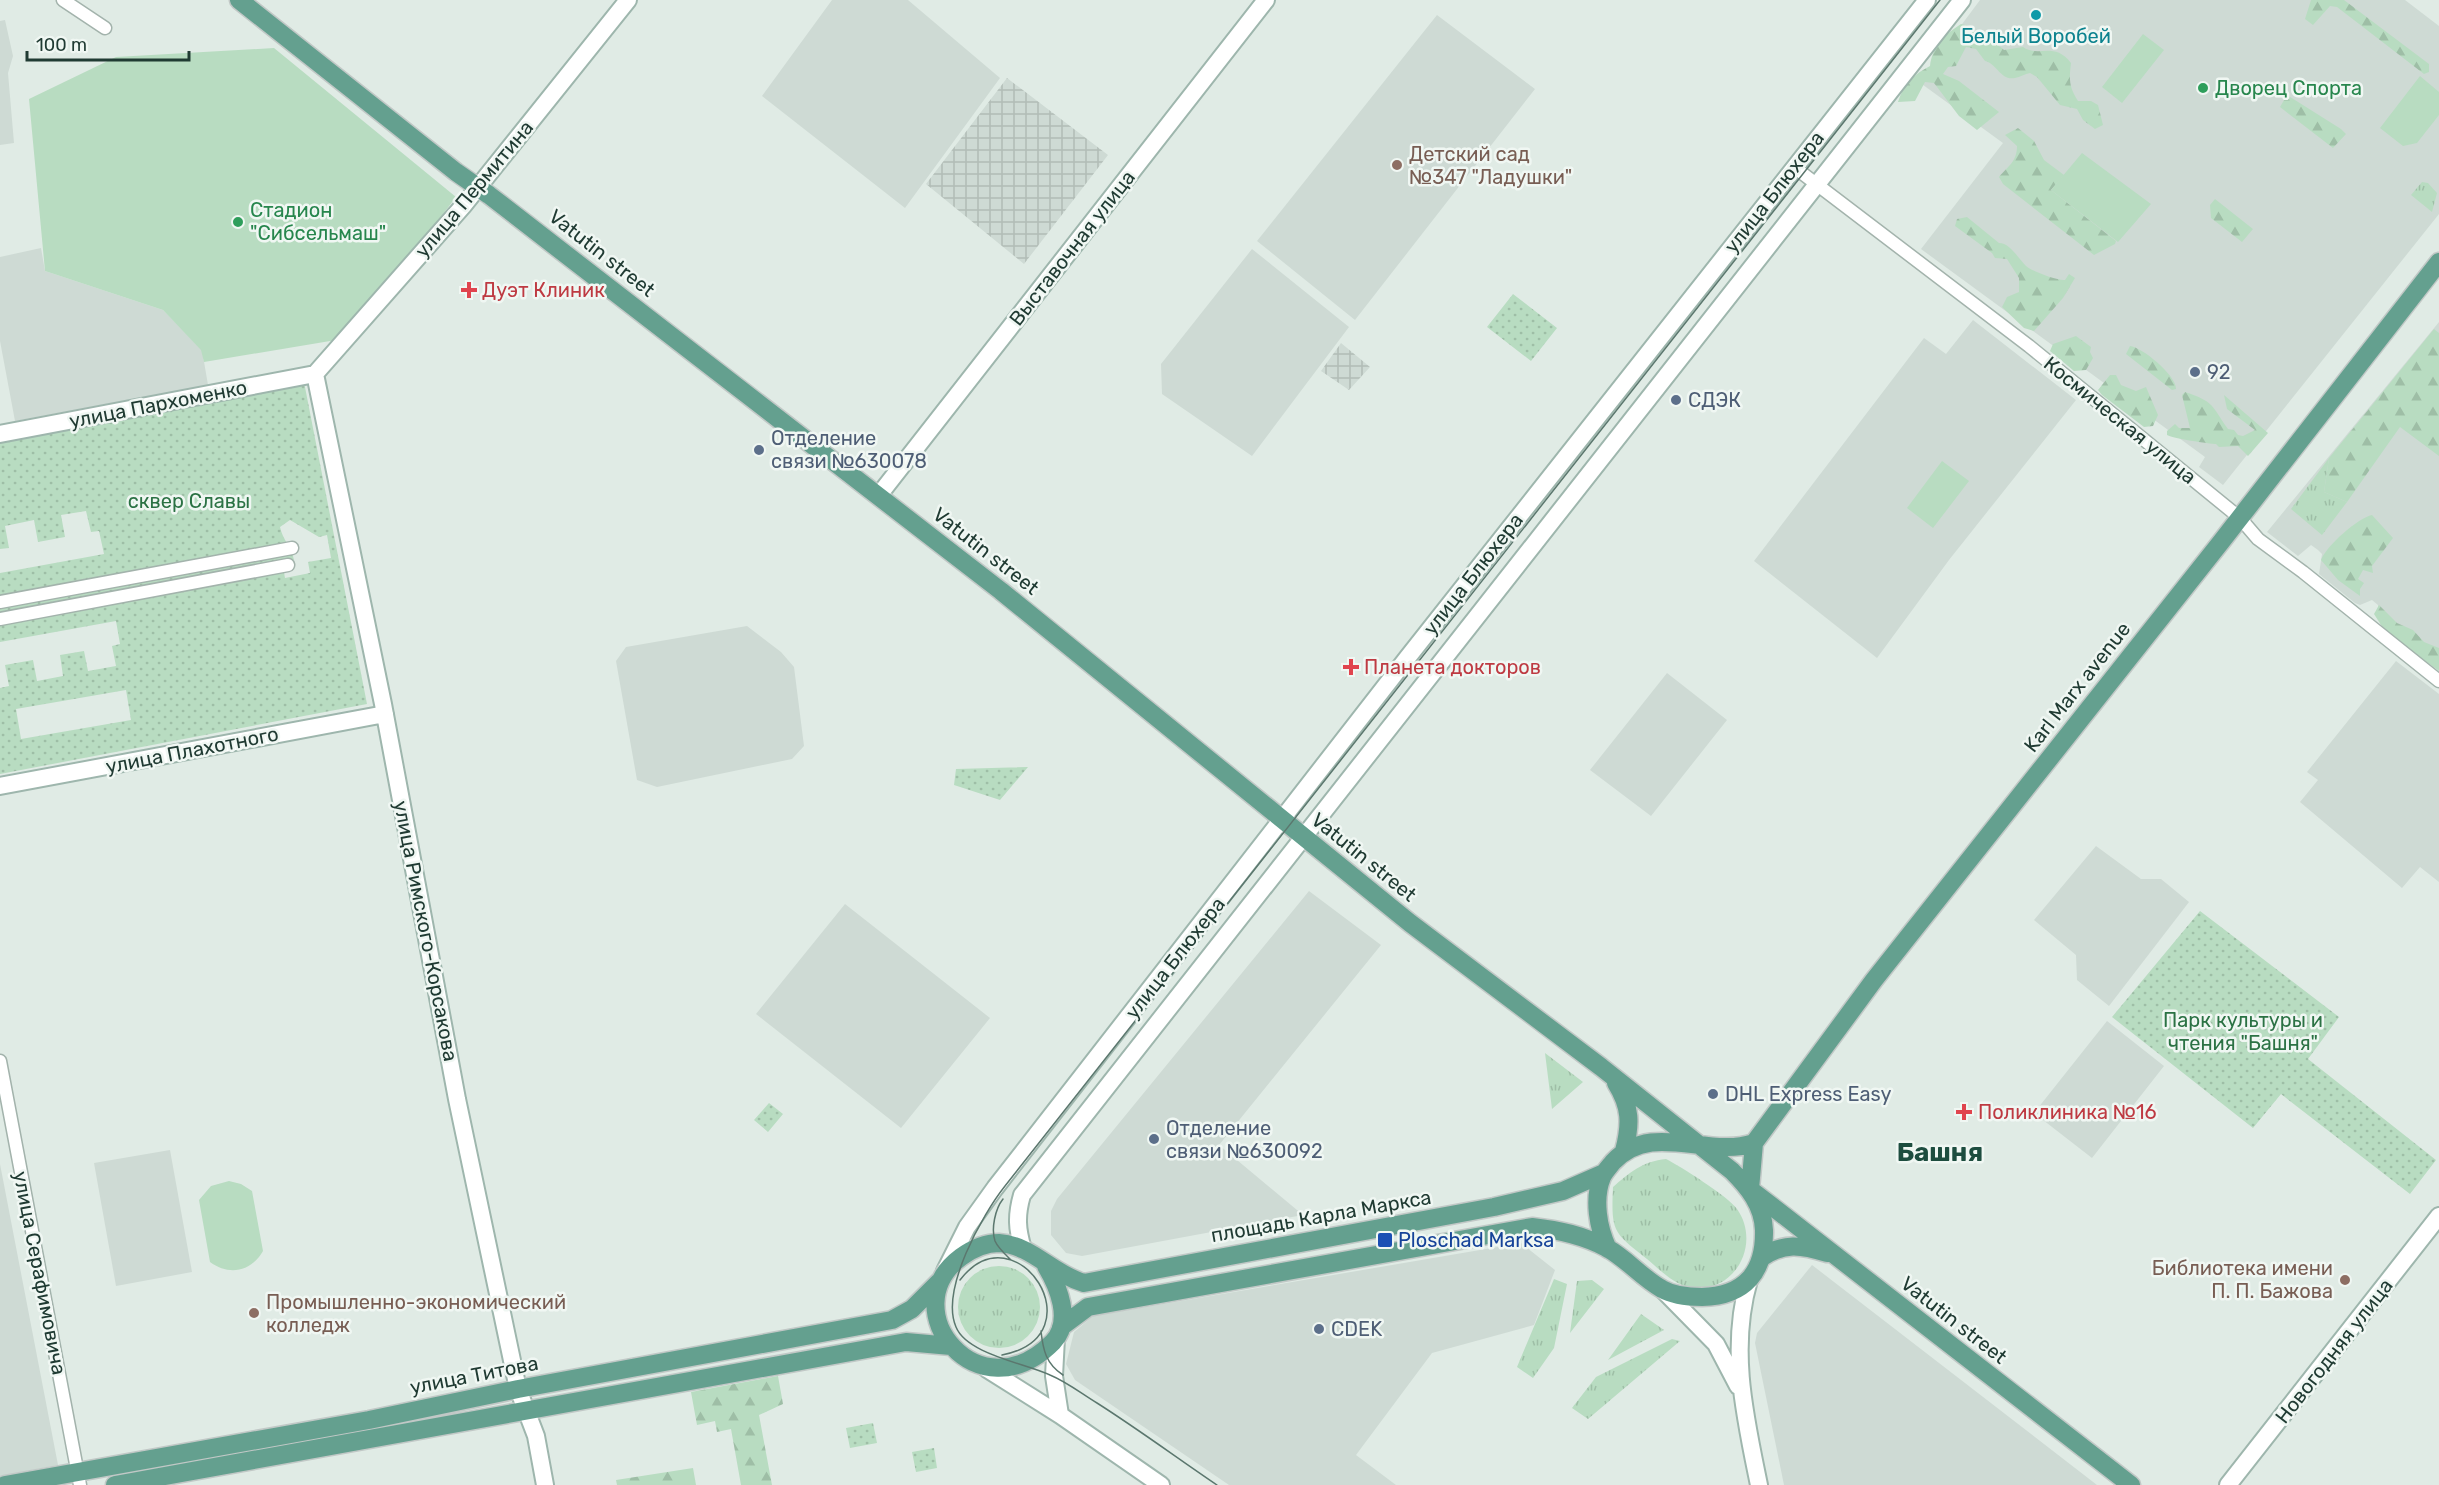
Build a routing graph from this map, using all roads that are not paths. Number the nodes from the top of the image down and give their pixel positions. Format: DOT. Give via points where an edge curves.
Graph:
graph roads {
  1 [pos="63,0"];
  2 [pos="239,0"];
  3 [pos="628,0"];
  4 [pos="1266,0"];
  5 [pos="1927,0"];
  6 [pos="1962,0"];
  7 [pos="105,28"];
  8 [pos="1794,166"];
  9 [pos="1818,183"];
  10 [pos="478,187"];
  11 [pos="2439,262"];
  12 [pos="315,374"];
  13 [pos="0,434"];
  14 [pos="879,495"];
  15 [pos="2240,518"];
  16 [pos="292,548"];
  17 [pos="288,565"];
  18 [pos="0,602"];
  19 [pos="0,619"];
  20 [pos="2439,681"];
  21 [pos="385,714"];
  22 [pos="0,786"];
  23 [pos="1281,820"];
  24 [pos="1303,837"];
  25 [pos="0,1061"];
  26 [pos="1610,1075"];
  27 [pos="1754,1143"];
  28 [pos="1699,1145"];
  29 [pos="1624,1151"];
  30 [pos="1604,1173"];
  31 [pos="1750,1189"];
  32 [pos="2439,1216"];
  33 [pos="1023,1249"];
  34 [pos="1608,1249"];
  35 [pos="1837,1257"];
  36 [pos="1761,1258"];
  37 [pos="1046,1266"];
  38 [pos="942,1277"];
  39 [pos="1749,1280"];
  40 [pos="1663,1290"];
  41 [pos="1059,1333"];
  42 [pos="951,1346"];
  43 [pos="987,1369"];
  44 [pos="518,1389"];
  45 [pos="1740,1390"];
  46 [pos="525,1409"];
  47 [pos="1060,1415"];
  48 [pos="78,1478"];
  49 [pos="5,1485"];
  50 [pos="114,1485"];
  51 [pos="545,1485"];
  52 [pos="1161,1485"];
  53 [pos="1759,1485"];
  54 [pos="2131,1485"];
  55 [pos="2228,1485"];
  1 -- 7 [label="street"];
  2 -- 10 [label="main road, Vatutin street"];
  3 -- 10 [label="street, улица Пермитина"];
  4 -- 14 [label="street, Выставочная улица"];
  5 -- 8 [label="street, улица Блюхера"];
  6 -- 9 [label="street, улица Блюхера"];
  8 -- 9 [label="street, Космическая улица"];
  8 -- 23 [label="street, улица Блюхера"];
  9 -- 15 [label="street, Космическая улица" via="2029,346"];
  9 -- 24 [label="street, улица Блюхера"];
  10 -- 12 [label="street, улица Пермитина"];
  10 -- 14 [label="main road, Vatutin street"];
  11 -- 15 [label="main road, Karl Marx avenue"];
  12 -- 13 [label="street, улица Пархоменко"];
  12 -- 21 [label="street, улица Римского-Корсакова"];
  14 -- 23 [label="main road, Vatutin street"];
  15 -- 20 [label="street, Космическая улица" via="2258,539"];
  15 -- 27 [label="main road, Karl Marx avenue" via="1874,980"];
  16 -- 18 [label="street"];
  17 -- 19 [label="street"];
  21 -- 22 [label="street, улица Плахотного"];
  21 -- 44 [label="street, улица Римского-Корсакова" via="457,1099"];
  23 -- 24 [label="main road, Vatutin street"];
  23 -- 38 [label="street, улица Блюхера" via="995,1188 967,1227"];
  24 -- 26 [label="main road, Vatutin street"];
  24 -- 33 [label="street, улица Блюхера" via="1022,1195 1017,1228"];
  25 -- 48 [label="street, улица Серафимовича"];
  26 -- 28 [label="main road, Vatutin street"];
  26 -- 29 [label="main road" via="1629,1111"];
  27 -- 28 [label="main road" via="1738,1148"];
  27 -- 31 [label="main road"];
  28 -- 29 [label="main road" via="1660,1141"];
  28 -- 31 [label="main road"];
  29 -- 30 [label="main road"];
  30 -- 34 [label="main road" via="1598,1186 1598,1221"];
  30 -- 37 [label="main road, площадь Карла Маркса" via="1563,1191 1494,1207 1084,1283"];
  31 -- 35 [label="main road, Vatutin street"];
  31 -- 36 [label="main road" via="1764,1226"];
  32 -- 55 [label="street, Новогодняя улица"];
  33 -- 37 [label="main road"];
  33 -- 38 [label="main road" via="996,1243 982,1246 967,1253"];
  34 -- 40 [label="main road"];
  34 -- 41 [label="main road" via="1561,1230 1532,1227 1088,1307"];
  35 -- 36 [label="main road" via="1796,1245 1783,1246"];
  35 -- 54 [label="main road, Vatutin street"];
  36 -- 39 [label="main road"];
  37 -- 41 [label="main road" via="1058,1288"];
  38 -- 42 [label="main road" via="936,1305"];
  38 -- 44 [label="main road, улица Титова" via="912,1309 892,1320"];
  39 -- 40 [label="main road" via="1722,1296 1687,1297"];
  39 -- 45 [label="street" via="1740,1328"];
  40 -- 45 [label="street" via="1716,1344"];
  41 -- 43 [label="main road" via="1043,1352 1024,1364"];
  41 -- 47 [label="street" via="1054,1376"];
  42 -- 43 [label="main road"];
  42 -- 46 [label="main road" via="906,1342"];
  43 -- 47 [label="street"];
  44 -- 46 [label="street, улица Римского-Корсакова"];
  44 -- 48 [label="main road, улица Титова"];
  45 -- 53 [label="street"];
  46 -- 50 [label="main road"];
  46 -- 51 [label="street, улица Римского-Корсакова" via="536,1436"];
  47 -- 52 [label="street"];
  48 -- 49 [label="main road, улица Титова"];
}
